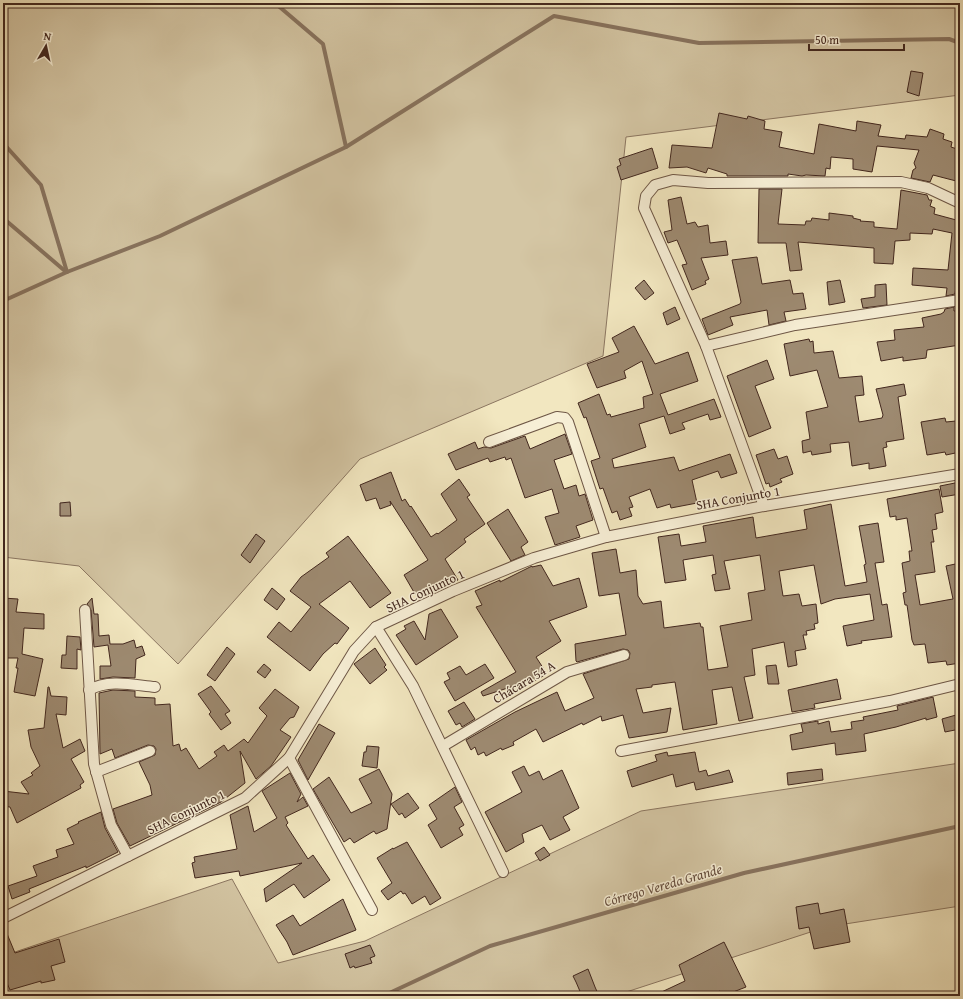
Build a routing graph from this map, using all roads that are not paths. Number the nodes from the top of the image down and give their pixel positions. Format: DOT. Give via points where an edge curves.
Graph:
graph roads {
  1 [pos="960,203"];
  2 [pos="960,300"];
  3 [pos="706,346"];
  4 [pos="489,442"];
  5 [pos="960,474"];
  6 [pos="764,506"];
  7 [pos="606,537"];
  8 [pos="85,610"];
  9 [pos="376,628"];
  10 [pos="624,654"];
  11 [pos="960,684"];
  12 [pos="155,687"];
  13 [pos="89,690"];
  14 [pos="443,746"];
  15 [pos="150,751"];
  16 [pos="621,751"];
  17 [pos="290,758"];
  18 [pos="96,772"];
  19 [pos="128,856"];
  20 [pos="503,872"];
  21 [pos="372,910"];
  22 [pos="3,918"];
  1 -- 3 [label="street" via="928,188 901,182 708,183 673,180 655,185 646,196 644,208"];
  2 -- 3 [label="street" via="795,325"];
  3 -- 6 [label="street"];
  4 -- 7 [label="street" via="558,417 565,418"];
  5 -- 6 [label="street, SHA Conjunto 1"];
  6 -- 7 [label="street, SHA Conjunto 1"];
  7 -- 9 [label="street, SHA Conjunto 1" via="527,561 453,591"];
  8 -- 13 [label="street"];
  9 -- 14 [label="street" via="413,686"];
  9 -- 17 [label="street, SHA Conjunto 1" via="354,651"];
  10 -- 14 [label="street, Chácara 54 A" via="567,672"];
  11 -- 16 [label="street" via="890,701"];
  12 -- 13 [label="street" via="113,683 98,685"];
  13 -- 18 [label="street"];
  14 -- 20 [label="street"];
  15 -- 18 [label="street"];
  17 -- 19 [label="street, SHA Conjunto 1" via="245,798"];
  17 -- 21 [label="street"];
  18 -- 19 [label="street" via="111,825"];
  19 -- 22 [label="street, SHA Conjunto 1"];
}
